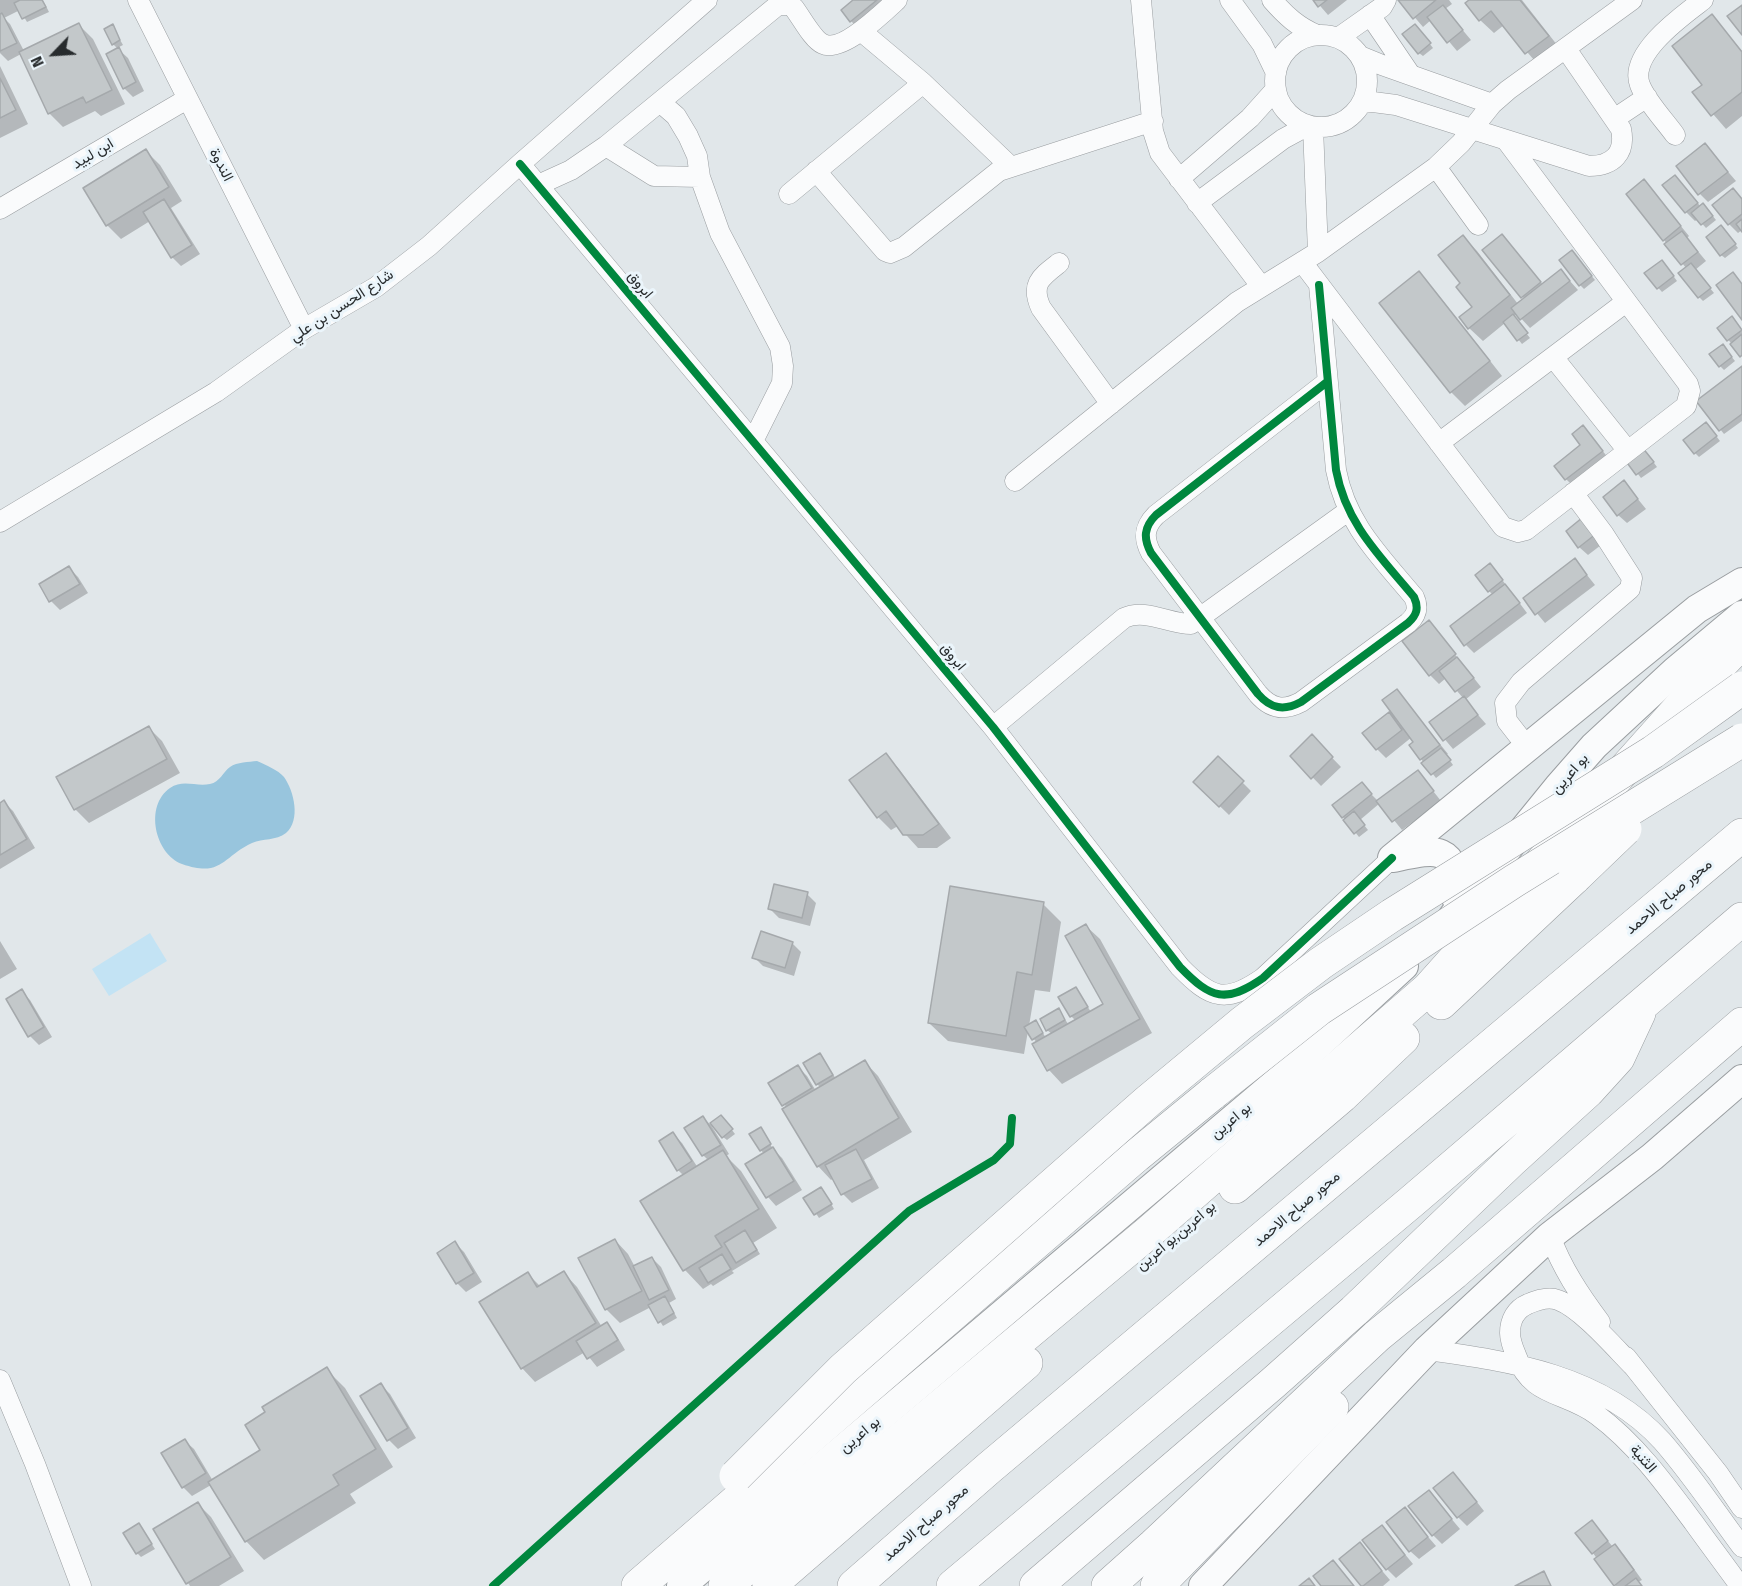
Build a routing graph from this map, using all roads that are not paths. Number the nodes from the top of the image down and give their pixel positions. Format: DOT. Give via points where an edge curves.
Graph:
graph roads {
  1 [pos="138,0"];
  2 [pos="707,0"];
  3 [pos="897,0"];
  4 [pos="1141,0"];
  5 [pos="1230,0"];
  6 [pos="1272,0"];
  7 [pos="1386,0"];
  8 [pos="1632,0"];
  9 [pos="1697,2"];
  10 [pos="1370,15"];
  11 [pos="861,31"];
  12 [pos="1317,35"];
  13 [pos="1338,38"];
  14 [pos="1566,49"];
  15 [pos="1360,56"];
  16 [pos="1410,75"];
  17 [pos="1276,81"];
  18 [pos="923,82"];
  19 [pos="1647,97"];
  20 [pos="187,99"];
  21 [pos="661,103"];
  22 [pos="1362,103"];
  23 [pos="1492,104"];
  24 [pos="1614,119"];
  25 [pos="1153,121"];
  26 [pos="1310,126"];
  27 [pos="1471,129"];
  28 [pos="1675,135"];
  29 [pos="1506,140"];
  30 [pos="606,146"];
  31 [pos="520,164"];
  32 [pos="1010,166"];
  33 [pos="1436,167"];
  34 [pos="816,171"];
  35 [pos="700,177"];
  36 [pos="1179,179"];
  37 [pos="538,185"];
  38 [pos="789,194"];
  39 [pos="1197,202"];
  40 [pos="0,209"];
  41 [pos="1478,225"];
  42 [pos="1310,257"];
  43 [pos="1059,263"];
  44 [pos="1319,285"];
  45 [pos="1261,286"];
  46 [pos="1626,302"];
  47 [pos="304,329"];
  48 [pos="1553,357"];
  49 [pos="1328,382"];
  50 [pos="1111,404"];
  51 [pos="753,441"];
  52 [pos="1439,443"];
  53 [pos="1629,451"];
  54 [pos="1016,481"];
  55 [pos="1573,493"];
  56 [pos="1348,511"];
  57 [pos="0,522"];
  58 [pos="1742,582"];
  59 [pos="1742,615"];
  60 [pos="1201,617"];
  61 [pos="1742,642"];
  62 [pos="1742,688"];
  63 [pos="1742,719"];
  64 [pos="993,727"];
  65 [pos="1742,740"];
  66 [pos="1528,748"];
  67 [pos="1742,835"];
  68 [pos="1392,858"];
  69 [pos="1456,913"];
  70 [pos="1742,919"];
  71 [pos="1642,1004"];
  72 [pos="1742,1024"];
  73 [pos="1742,1079"];
  74 [pos="1550,1236"];
  75 [pos="1454,1273"];
  76 [pos="1427,1350"];
  77 [pos="1519,1365"];
  78 [pos="1633,1366"];
  79 [pos="0,1380"];
  80 [pos="1742,1508"];
  81 [pos="1742,1547"];
  82 [pos="1164,1579"];
  83 [pos="81,1586"];
  84 [pos="623,1586"];
  85 [pos="638,1586"];
  86 [pos="681,1586"];
  87 [pos="725,1586"];
  88 [pos="769,1586"];
  89 [pos="854,1586"];
  90 [pos="954,1586"];
  91 [pos="1036,1586"];
  92 [pos="1108,1586"];
  93 [pos="1203,1586"];
  94 [pos="1740,1586"];
  1 -- 20 [label="street, الندوة"];
  2 -- 31 [label="street, شارع الحسن بن علي"];
  3 -- 11 [label="street"];
  4 -- 25 [label="street"];
  5 -- 17 [label="street" via="1262,44"];
  6 -- 12 [label="street" via="1290,20"];
  7 -- 10 [label="street"];
  8 -- 14 [label="street"];
  9 -- 19 [label="street" via="1642,58 1638,78"];
  10 -- 13 [label="street"];
  10 -- 16 [label="street"];
  11 -- 18 [label="street"];
  11 -- 21 [label="street" via="837,45 824,45 794,8 789,4 778,5"];
  12 -- 13 [label="street"];
  12 -- 17 [label="street" via="1290,47 1281,59"];
  13 -- 15 [label="street"];
  14 -- 23 [label="street"];
  14 -- 24 [label="street"];
  15 -- 16 [label="street"];
  15 -- 22 [label="street" via="1367,87"];
  16 -- 23 [label="street"];
  17 -- 26 [label="street" via="1281,105 1292,118"];
  17 -- 36 [label="street" via="1255,113"];
  18 -- 32 [label="street"];
  18 -- 34 [label="street"];
  19 -- 24 [label="street"];
  19 -- 28 [label="street"];
  20 -- 40 [label="street, ابن لبيد"];
  20 -- 47 [label="street, الندوة"];
  21 -- 30 [label="street"];
  21 -- 35 [label="street" via="676,116 688,136 698,156"];
  22 -- 26 [label="street" via="1354,115 1341,123 1327,128"];
  22 -- 27 [label="street" via="1396,105"];
  23 -- 27 [label="street"];
  24 -- 29 [label="street" via="1621,129 1621,148 1616,157 1599,166"];
  25 -- 32 [label="street"];
  25 -- 36 [label="street" via="1160,153"];
  26 -- 39 [label="street" via="1283,139"];
  26 -- 42 [label="street"];
  27 -- 29 [label="street"];
  27 -- 33 [label="street"];
  29 -- 46 [label="street"];
  30 -- 35 [label="street" via="654,176"];
  30 -- 37 [label="street" via="571,170"];
  31 -- 37 [label="street, ابروق"];
  31 -- 47 [label="street, شارع الحسن بن علي" via="429,246 376,287"];
  32 -- 34 [label="street" via="987,178 904,247 890,253"];
  33 -- 41 [label="street"];
  33 -- 42 [label="street"];
  34 -- 38 [label="street"];
  35 -- 51 [label="street" via="720,233 780,347 782,383"];
  36 -- 39 [label="street"];
  37 -- 51 [label="street, ابروق"];
  39 -- 45 [label="street"];
  42 -- 44 [label="street"];
  42 -- 45 [label="street"];
  43 -- 50 [label="street" via="1041,277 1037,300"];
  44 -- 49 [label="street"];
  44 -- 52 [label="street"];
  45 -- 50 [label="street"];
  46 -- 48 [label="street"];
  46 -- 53 [label="street" via="1690,391 1686,406"];
  47 -- 57 [label="street, شارع الحسن بن علي" via="216,392"];
  48 -- 52 [label="street"];
  48 -- 53 [label="street"];
  49 -- 56 [label="street" via="1336,470"];
  49 -- 60 [label="street" via="1149,523 1145,543"];
  50 -- 54 [label="street"];
  51 -- 64 [label="street, ابروق"];
  52 -- 55 [label="street" via="1510,531 1526,530"];
  53 -- 55 [label="street"];
  55 -- 66 [label="street" via="1632,578 1630,589 1521,682 1505,703 1507,721"];
  56 -- 60 [label="street"];
  56 -- 60 [label="street" via="1414,597 1417,612 1408,623 1301,702 1278,708 1267,704"];
  58 -- 66 [label="main road" via="1697,609"];
  59 -- 69 [label="main road, بو اعرين" via="1594,746"];
  60 -- 64 [label="street" via="1191,624 1138,614 1124,618"];
  61 -- 87 [label="highway" via="1428,988 1149,1232"];
  62 -- 84 [label="highway, bridge" via="1653,752 1392,915 1242,1023 843,1369"];
  63 -- 88 [label="highway, بو اعرين,بو اعرين, bridge" via="1342,1096"];
  64 -- 68 [label="street, ابروق" via="1180,967 1213,993 1228,996 1263,978"];
  65 -- 85 [label="highway, bridge" via="1319,1009 1136,1156"];
  66 -- 68 [label="main road"];
  67 -- 89 [label="highway, محور صباح الاحمد"];
  68 -- 69 [label="main road" via="1420,851 1436,851 1448,858 1456,885"];
  69 -- 86 [label="main road, بو اعرين" via="1292,1069"];
  70 -- 71 [label="highway"];
  71 -- 90 [label="highway"];
  71 -- 91 [label="highway" via="1618,1058 1588,1092 1346,1318"];
  72 -- 75 [label="highway"];
  73 -- 74 [label="main road" via="1652,1157"];
  74 -- 76 [label="main road"];
  74 -- 78 [label="street, الثنية" via="1559,1261 1581,1297"];
  75 -- 82 [label="highway" via="1428,1307"];
  75 -- 92 [label="highway" via="1377,1336"];
  76 -- 77 [label="street, الثنية"];
  76 -- 93 [label="main road"];
  77 -- 78 [label="street, الثنية" via="1510,1341 1512,1318 1522,1307 1539,1299 1557,1300 1578,1313"];
  77 -- 81 [label="street, الثنية" via="1590,1387 1636,1419 1679,1461"];
  77 -- 94 [label="street, الثنية" via="1536,1385 1581,1404 1611,1425 1665,1485"];
  78 -- 80 [label="street, الثنية"];
  79 -- 83 [label="street"];
}
